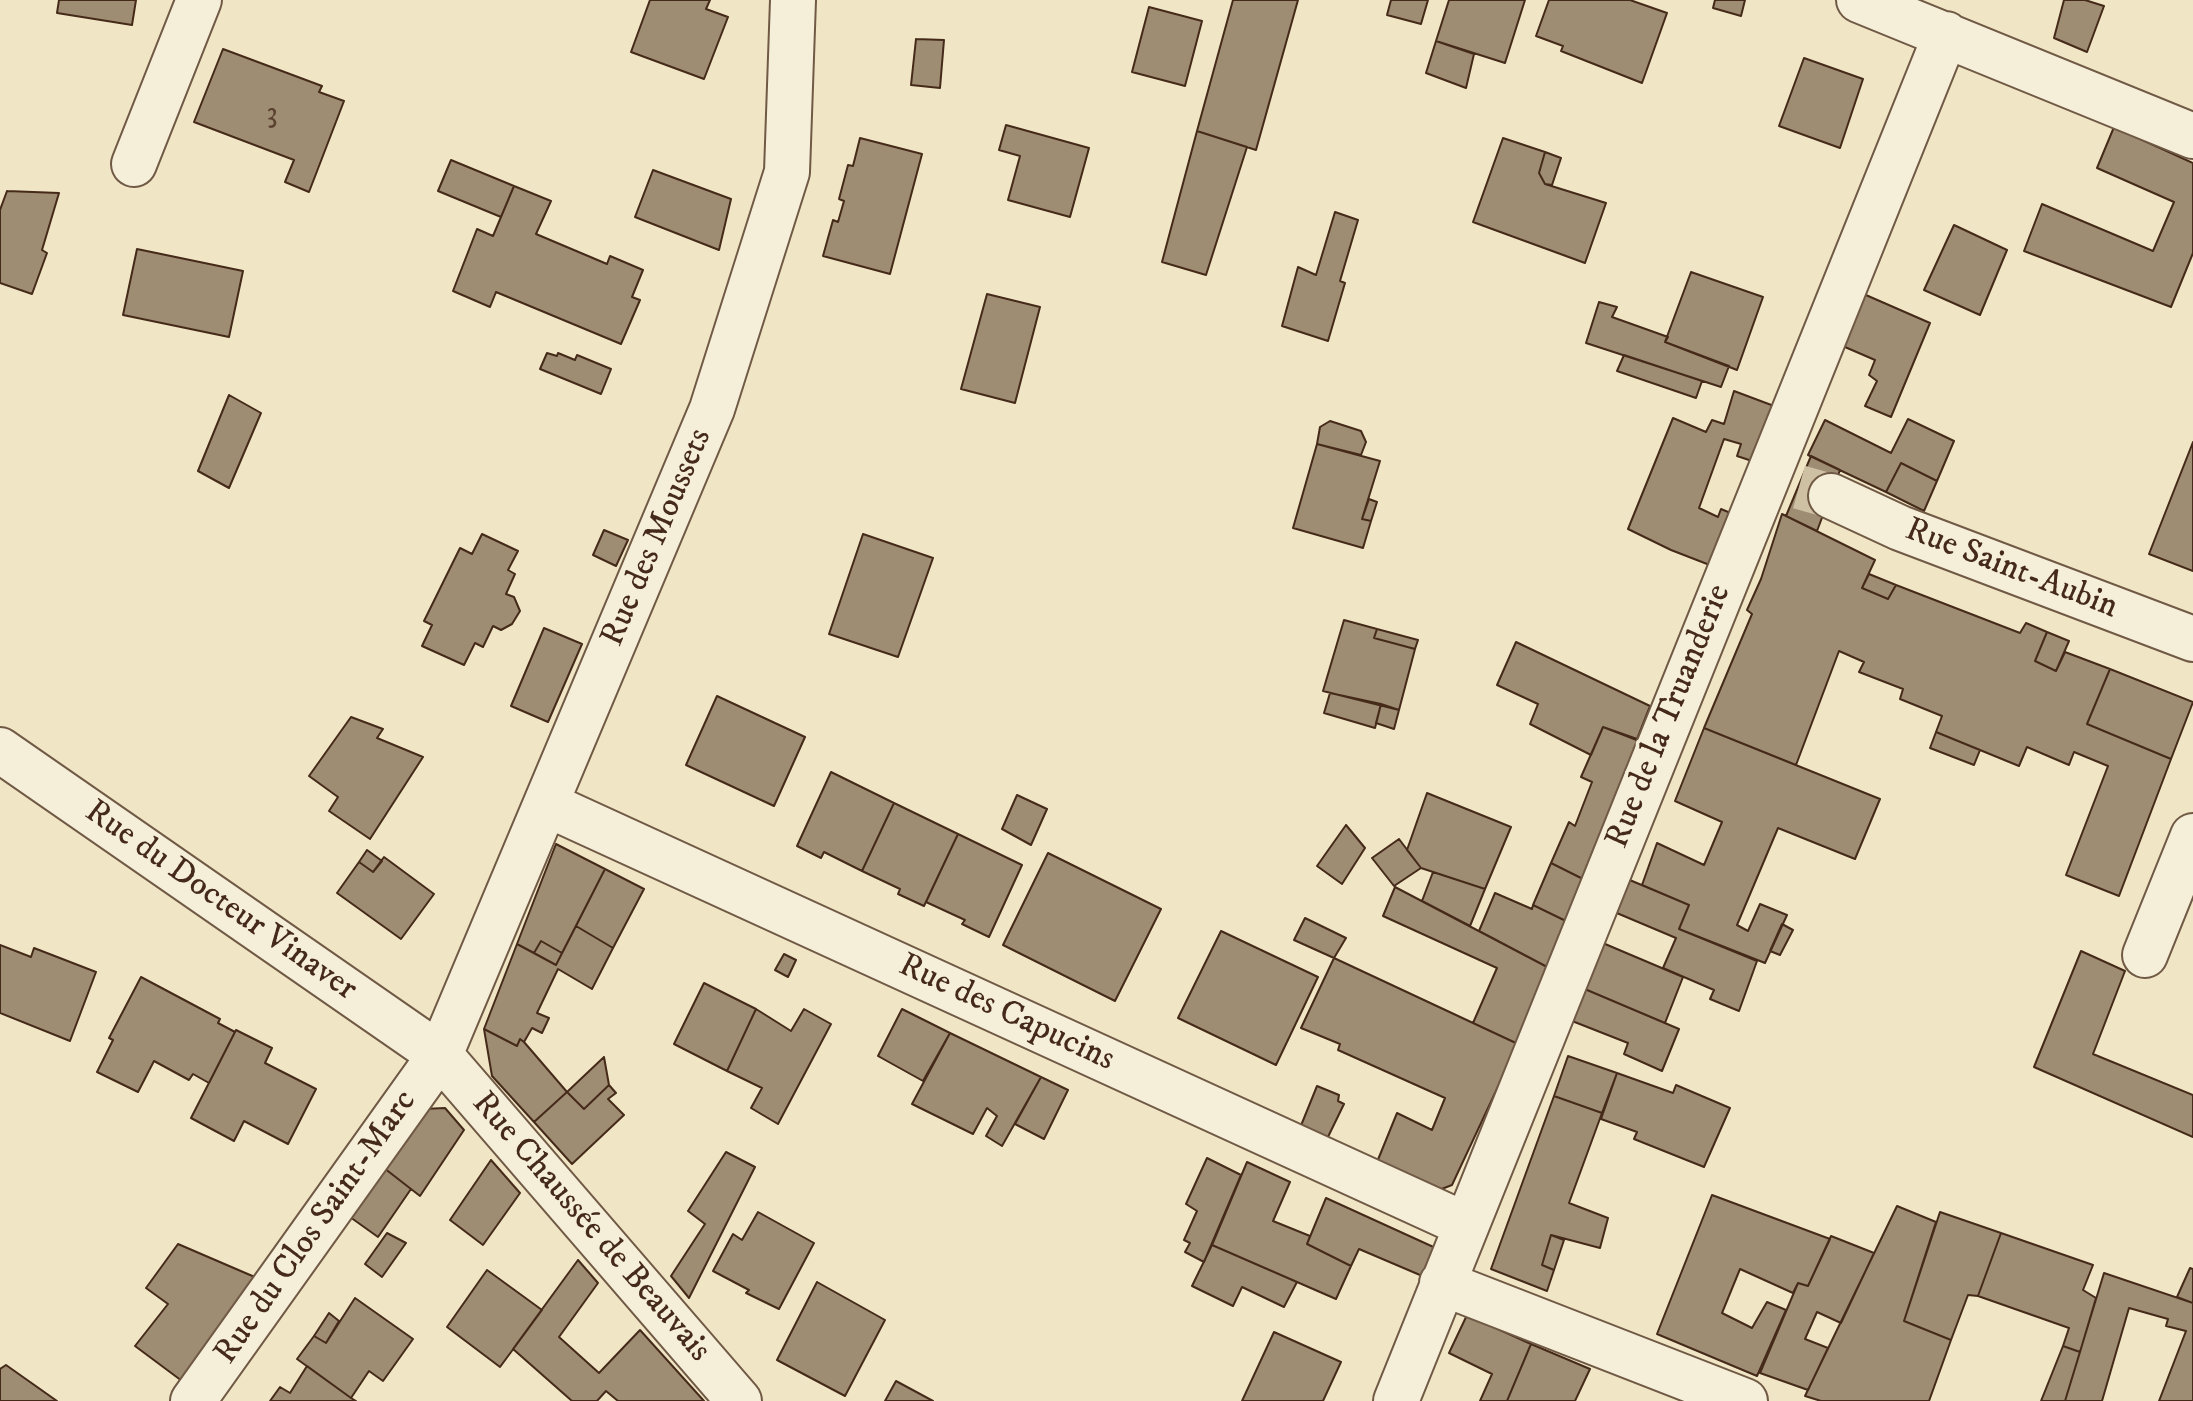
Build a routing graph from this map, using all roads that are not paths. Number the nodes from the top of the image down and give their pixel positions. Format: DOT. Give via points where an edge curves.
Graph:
graph roads {
  1 [pos="199,0"];
  2 [pos="793,0"];
  3 [pos="1859,0"];
  4 [pos="1946,34"];
  5 [pos="2193,136"];
  6 [pos="134,164"];
  7 [pos="1798,488"];
  8 [pos="2193,639"];
  9 [pos="0,750"];
  10 [pos="546,804"];
  11 [pos="2193,836"];
  12 [pos="2145,955"];
  13 [pos="440,1055"];
  14 [pos="1466,1225"];
  15 [pos="1442,1283"];
  16 [pos="193,1401"];
  17 [pos="739,1401"];
  18 [pos="1396,1401"];
  19 [pos="1745,1401"];
  1 -- 6 [label="street"];
  2 -- 10 [label="street, Rue des Moussets" via="787,172 712,409"];
  3 -- 4 [label="street"];
  4 -- 5 [label="street"];
  4 -- 7 [label="street, Rue de la Truanderie"];
  7 -- 8 [label="street, Rue Saint-Aubin"];
  7 -- 14 [label="street, Rue de la Truanderie"];
  9 -- 13 [label="street, Rue du Docteur Vinaver"];
  10 -- 13 [label="street, Rue des Moussets"];
  10 -- 14 [label="street, Rue des Capucins"];
  11 -- 12 [label="street"];
  13 -- 16 [label="street, Rue du Clos Saint-Marc"];
  13 -- 17 [label="street, Rue Chaussée de Beauvais"];
  14 -- 15 [label="street, Rue de la Truanderie"];
  15 -- 18 [label="street, Rue de la Truanderie"];
  15 -- 19 [label="street"];
}
